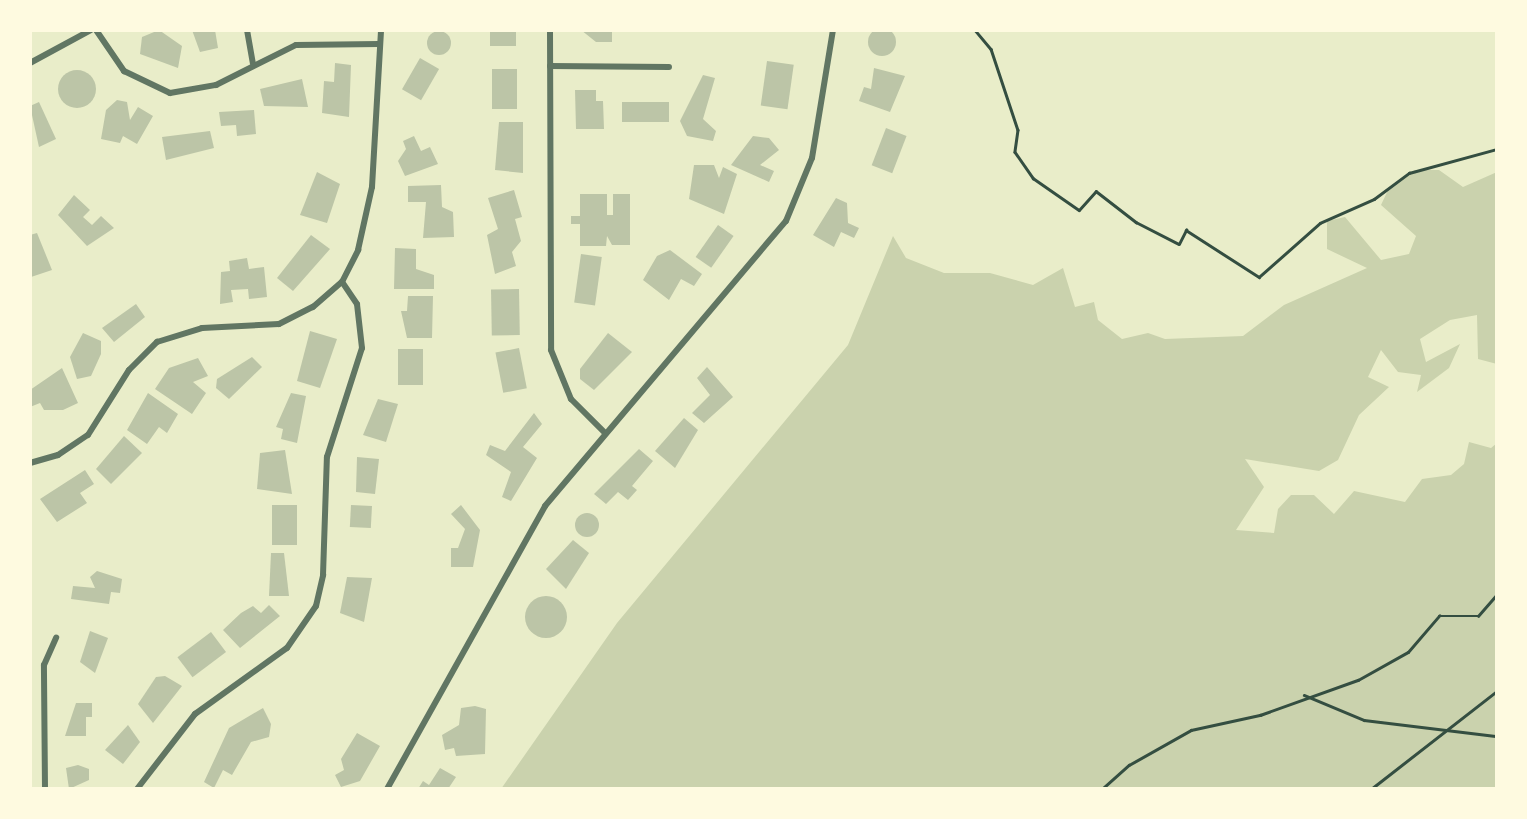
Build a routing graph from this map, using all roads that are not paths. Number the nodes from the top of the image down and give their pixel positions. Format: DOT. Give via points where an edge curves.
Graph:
graph roads {
  1 [pos="93,30"];
  2 [pos="247,30"];
  3 [pos="380,30"];
  4 [pos="550,30"];
  5 [pos="832,30"];
  6 [pos="380,44"];
  7 [pos="30,63"];
  8 [pos="254,64"];
  9 [pos="550,66"];
  10 [pos="669,67"];
  11 [pos="342,282"];
  12 [pos="606,433"];
  13 [pos="30,462"];
  14 [pos="56,638"];
  15 [pos="46,789"];
  16 [pos="137,789"];
  17 [pos="387,789"];
  1 -- 7 [label="street"];
  1 -- 8 [label="street" via="124,71 170,93 205,89"];
  2 -- 8 [label="street"];
  3 -- 6 [label="street"];
  4 -- 9 [label="street"];
  5 -- 12 [label="street" via="812,158 794,208 768,247"];
  6 -- 8 [label="street" via="310,42"];
  6 -- 11 [label="street" via="372,187 358,250"];
  9 -- 10 [label="street"];
  9 -- 12 [label="street" via="550,350 571,399"];
  11 -- 13 [label="street" via="278,324 202,328 157,342 129,370 88,435 58,455"];
  11 -- 16 [label="street" via="357,304 362,340 326,457 316,606 287,648 195,714"];
  12 -- 17 [label="street" via="512,556 414,750"];
  14 -- 15 [label="street" via="44,665"];
}
